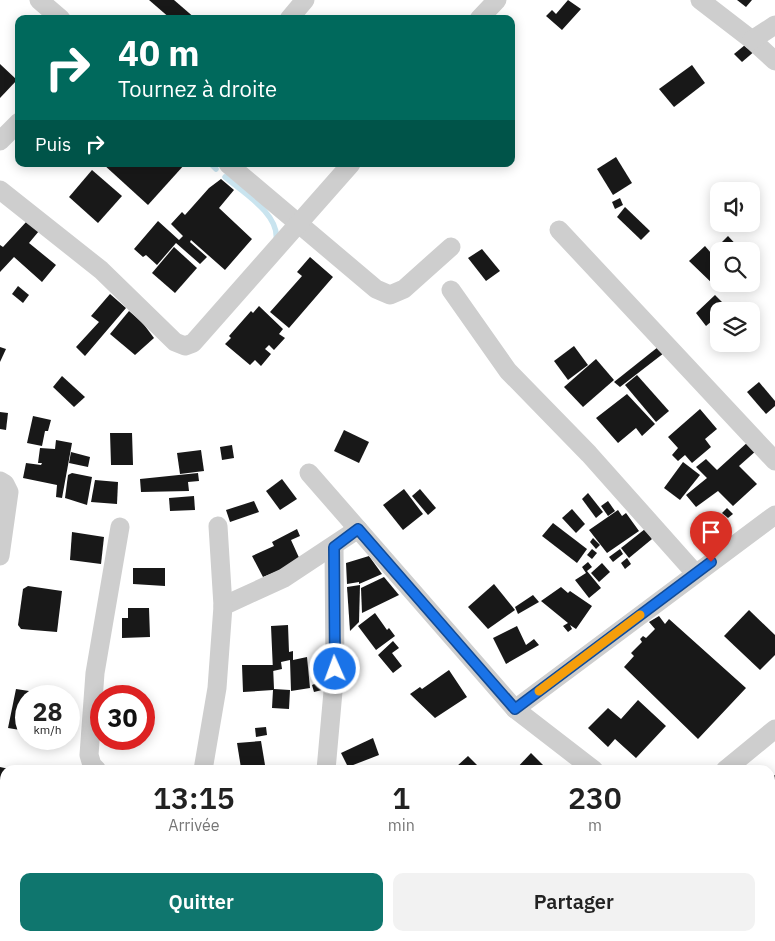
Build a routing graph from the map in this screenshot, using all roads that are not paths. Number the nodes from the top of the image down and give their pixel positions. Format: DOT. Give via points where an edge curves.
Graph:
graph roads {
  1 [pos="40,0"];
  2 [pos="306,0"];
  3 [pos="497,0"];
  4 [pos="700,0"];
  5 [pos="57,15"];
  6 [pos="293,15"];
  7 [pos="483,15"];
  8 [pos="775,26"];
  9 [pos="752,40"];
  10 [pos="775,61"];
  11 [pos="15,126"];
  12 [pos="0,141"];
  13 [pos="232,167"];
  14 [pos="348,167"];
  15 [pos="0,190"];
  16 [pos="300,224"];
  17 [pos="559,230"];
  18 [pos="451,247"];
  19 [pos="451,290"];
  20 [pos="775,461"];
  21 [pos="309,473"];
  22 [pos="0,481"];
  23 [pos="775,515"];
  24 [pos="218,526"];
  25 [pos="120,527"];
  26 [pos="358,529"];
  27 [pos="334,547"];
  28 [pos="0,556"];
  29 [pos="696,573"];
  30 [pos="224,606"];
  31 [pos="515,709"];
  32 [pos="775,729"];
  33 [pos="92,765"];
  34 [pos="204,765"];
  35 [pos="326,765"];
  36 [pos="588,765"];
  37 [pos="731,765"];
  1 -- 5 [label="street"];
  2 -- 6 [label="street"];
  3 -- 7 [label="street"];
  4 -- 9 [label="street"];
  8 -- 9 [label="street"];
  9 -- 10 [label="street"];
  11 -- 12 [label="street"];
  13 -- 16 [label="street"];
  14 -- 16 [label="street"];
  15 -- 16 [label="street" via="101,270 175,342 185,346 193,343"];
  16 -- 18 [label="street" via="376,290 390,295 404,289"];
  17 -- 20 [label="street"];
  19 -- 29 [label="street" via="508,371 589,454"];
  21 -- 26 [label="street"];
  22 -- 28 [label="street" via="9,492"];
  23 -- 29 [label="street"];
  24 -- 30 [label="street"];
  25 -- 33 [label="street" via="95,673 89,755"];
  26 -- 27 [label="street"];
  26 -- 31 [label="street"];
  27 -- 30 [label="street" via="284,578"];
  27 -- 35 [label="street" via="335,669"];
  29 -- 31 [label="street"];
  30 -- 34 [label="street" via="217,688"];
  31 -- 36 [label="street"];
  32 -- 37 [label="street"];
}
